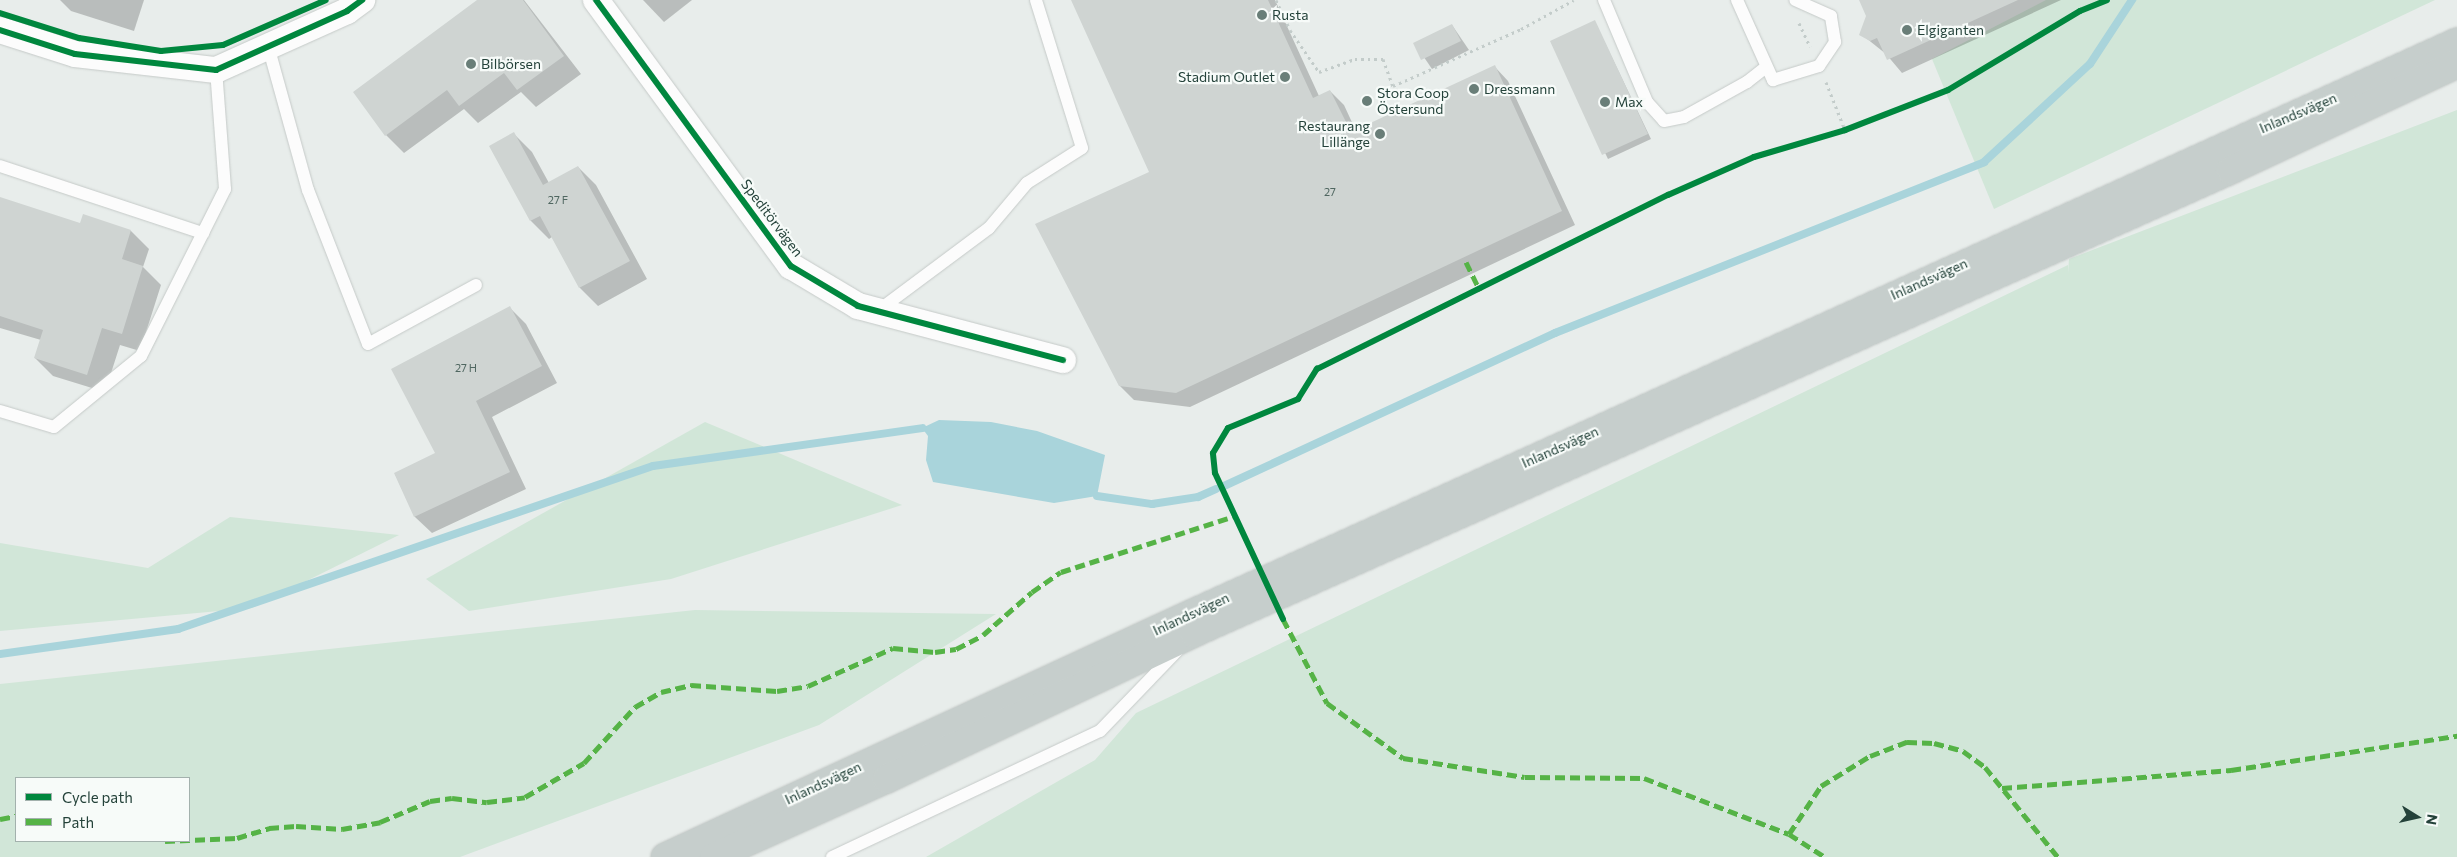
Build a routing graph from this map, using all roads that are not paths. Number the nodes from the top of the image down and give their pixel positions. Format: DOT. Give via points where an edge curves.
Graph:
graph roads {
  1 [pos="362,0"];
  2 [pos="596,0"];
  3 [pos="1036,0"];
  4 [pos="1604,0"];
  5 [pos="1737,0"];
  6 [pos="1795,0"];
  7 [pos="2457,26"];
  8 [pos="0,30"];
  9 [pos="2457,42"];
  10 [pos="268,46"];
  11 [pos="2457,64"];
  12 [pos="1765,68"];
  13 [pos="216,70"];
  14 [pos="2457,77"];
  15 [pos="2351,90"];
  16 [pos="2326,123"];
  17 [pos="0,166"];
  18 [pos="203,234"];
  19 [pos="476,285"];
  20 [pos="877,312"];
  21 [pos="1063,360"];
  22 [pos="0,411"];
  23 [pos="1194,633"];
  24 [pos="665,857"];
  25 [pos="714,857"];
  26 [pos="832,857"];
  1 -- 10 [label="street" via="348,11"];
  2 -- 20 [label="street, Speditörvägen" via="791,266 858,306"];
  3 -- 20 [label="lane" via="1082,148 1027,183 989,228"];
  4 -- 12 [label="lane" via="1647,102 1664,121 1684,117 1747,82"];
  5 -- 12 [label="lane"];
  6 -- 12 [label="lane" via="1831,16 1835,42 1819,66 1773,80"];
  7 -- 15 [label="highway"];
  8 -- 13 [label="street" via="75,54"];
  9 -- 15 [label="highway, Inlandsvägen"];
  10 -- 13 [label="street"];
  10 -- 19 [label="lane" via="308,190 368,344"];
  11 -- 16 [label="highway, Inlandsvägen"];
  13 -- 18 [label="lane" via="225,189"];
  14 -- 16 [label="highway"];
  15 -- 24 [label="highway, Inlandsvägen" via="1195,612"];
  16 -- 23 [label="highway, Inlandsvägen" via="2222,174"];
  17 -- 18 [label="lane"];
  18 -- 22 [label="lane" via="141,356 54,427"];
  20 -- 21 [label="street, Speditörvägen"];
  23 -- 25 [label="highway, Inlandsvägen"];
  23 -- 26 [label="lane" via="1100,731"];
}
